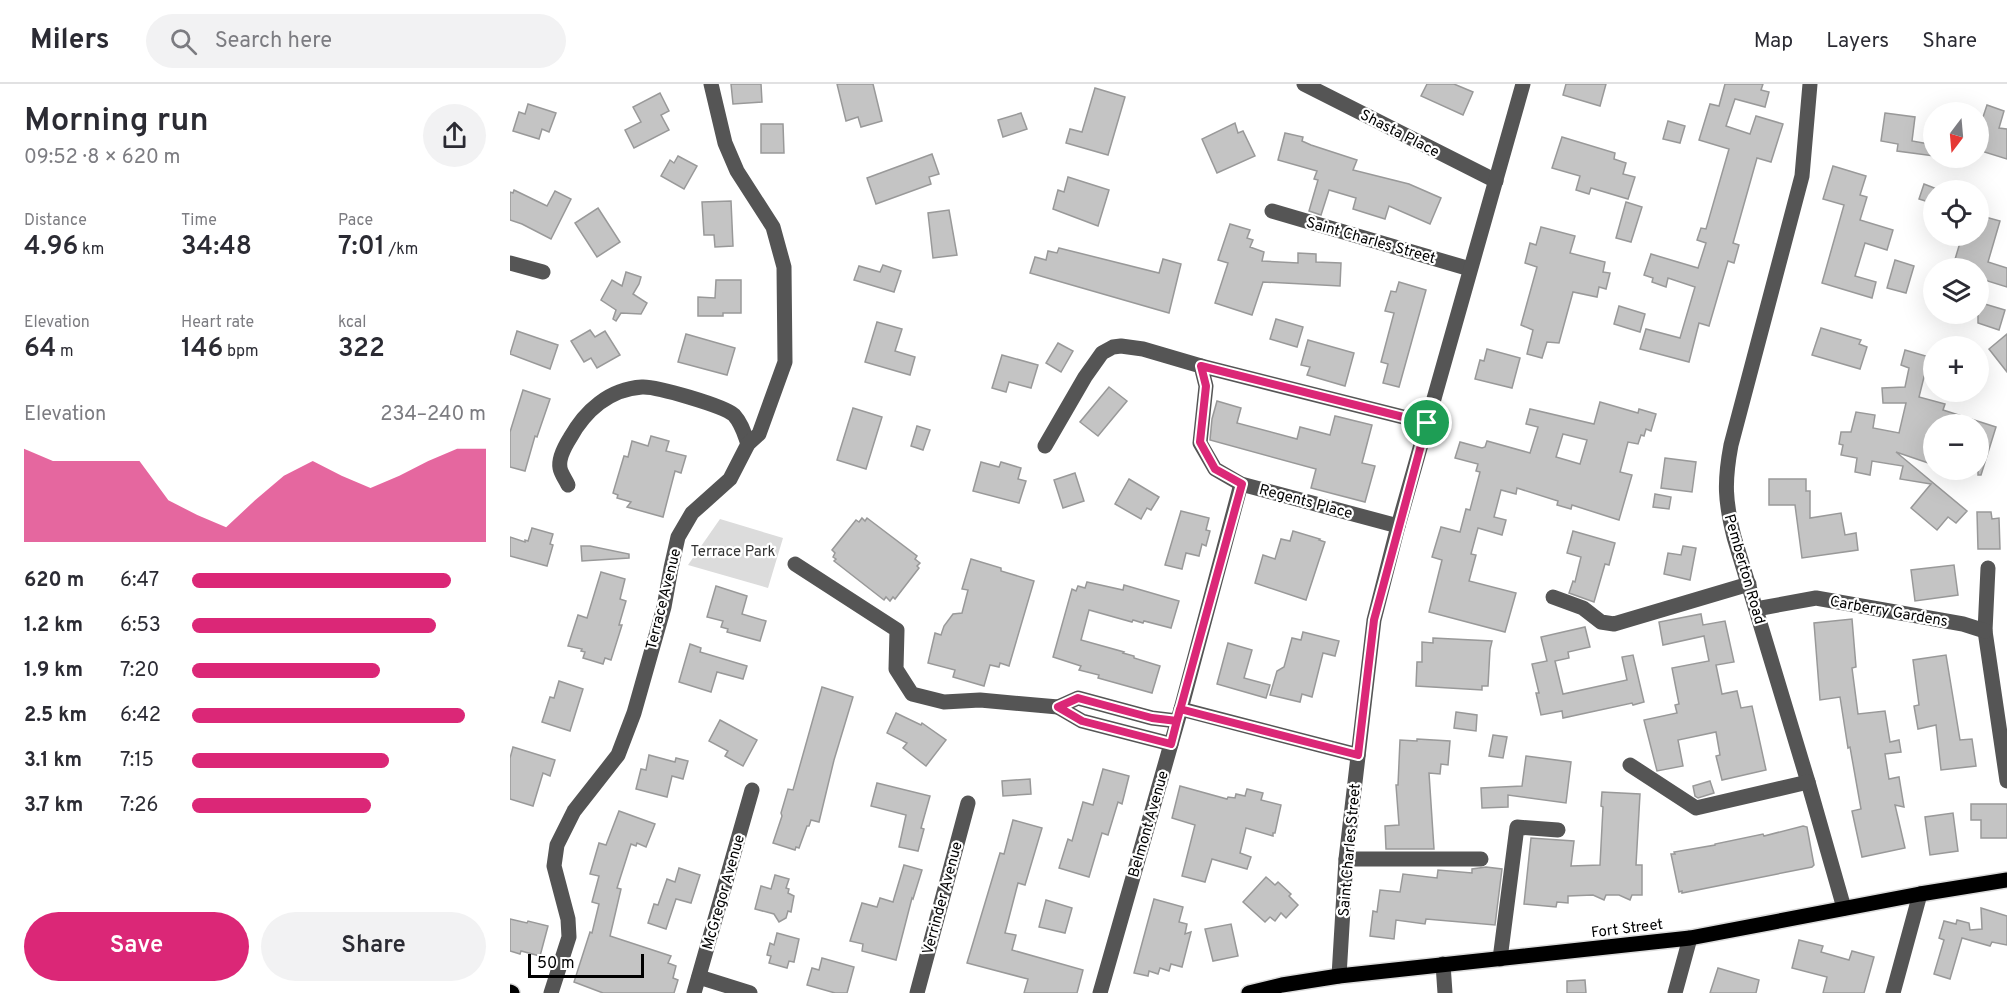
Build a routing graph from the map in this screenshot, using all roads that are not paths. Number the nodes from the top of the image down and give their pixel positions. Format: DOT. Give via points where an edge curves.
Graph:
graph roads {
  1 [pos="711,84"];
  2 [pos="1304,84"];
  3 [pos="1522,84"];
  4 [pos="1810,84"];
  5 [pos="1496,181"];
  6 [pos="1272,211"];
  7 [pos="510,262"];
  8 [pos="1470,269"];
  9 [pos="543,272"];
  10 [pos="1201,366"];
  11 [pos="1427,423"];
  12 [pos="748,444"];
  13 [pos="1045,446"];
  14 [pos="1242,484"];
  15 [pos="568,485"];
  16 [pos="1398,526"];
  17 [pos="795,564"];
  18 [pos="1988,568"];
  19 [pos="1749,584"];
  20 [pos="1552,597"];
  21 [pos="1756,609"];
  22 [pos="1985,631"];
  23 [pos="1058,707"];
  24 [pos="1179,715"];
  25 [pos="1171,744"];
  26 [pos="1358,755"];
  27 [pos="1630,765"];
  28 [pos="2007,781"];
  29 [pos="1808,782"];
  30 [pos="752,790"];
  31 [pos="968,803"];
  32 [pos="1558,830"];
  33 [pos="1346,859"];
  34 [pos="1481,859"];
  35 [pos="2007,880"];
  36 [pos="1920,894"];
  37 [pos="1844,908"];
  38 [pos="1690,938"];
  39 [pos="1500,959"];
  40 [pos="1443,964"];
  41 [pos="1339,976"];
  42 [pos="699,977"];
  43 [pos="1101,992"];
  44 [pos="552,993"];
  45 [pos="694,993"];
  46 [pos="750,993"];
  47 [pos="916,993"];
  48 [pos="1249,993"];
  49 [pos="1445,993"];
  50 [pos="1675,993"];
  51 [pos="1893,993"];
  1 -- 12 [label="street, Terrace Avenue" via="725,143 737,171 773,227 784,267 785,362 759,434"];
  2 -- 5 [label="street, Shasta Place"];
  3 -- 5 [label="street, Saint Charles Street"];
  4 -- 19 [label="street, Pemberton Road" via="1802,176 1725,476 1727,509"];
  5 -- 8 [label="street, Saint Charles Street"];
  6 -- 8 [label="street, Saint Charles Street"];
  7 -- 9 [label="street"];
  8 -- 11 [label="street, Saint Charles Street"];
  10 -- 11 [label="street"];
  10 -- 13 [label="street" via="1143,349 1113,347 1102,353 1085,377"];
  10 -- 14 [label="street, Regents Place" via="1206,386 1200,442 1215,469"];
  11 -- 16 [label="street, Saint Charles Street"];
  12 -- 15 [label="street" via="742,425 732,413 714,404 643,386 611,394 577,425 563,450 560,468"];
  12 -- 44 [label="street, Terrace Avenue" via="730,479 692,513 678,537 664,607 618,755 574,811 557,845 554,866 569,937"];
  14 -- 16 [label="street, Regents Place"];
  14 -- 24 [label="street, Belmont Avenue"];
  16 -- 26 [label="street, Saint Charles Street" via="1374,620"];
  17 -- 23 [label="street" via="897,630 896,669 912,694 944,702 980,700"];
  18 -- 22 [label="street"];
  19 -- 20 [label="street" via="1614,624"];
  19 -- 21 [label="street, Pemberton Road"];
  21 -- 22 [label="street, Carberry Gardens" via="1816,598"];
  21 -- 29 [label="street, Pemberton Road"];
  22 -- 28 [label="street"];
  23 -- 24 [label="street" via="1078,698 1152,718"];
  23 -- 25 [label="street" via="1082,721"];
  24 -- 25 [label="street, Belmont Avenue"];
  24 -- 26 [label="street"];
  25 -- 43 [label="street, Belmont Avenue"];
  26 -- 33 [label="street, Saint Charles Street"];
  27 -- 29 [label="street" via="1696,808"];
  29 -- 37 [label="street, Pemberton Road"];
  30 -- 42 [label="street, McGregor Avenue"];
  31 -- 47 [label="street, Verrinder Avenue"];
  32 -- 39 [label="street" via="1517,827"];
  33 -- 34 [label="street"];
  33 -- 41 [label="street, Saint Charles Street"];
  35 -- 36 [label="main road, Fort Street"];
  36 -- 37 [label="main road, Fort Street"];
  36 -- 51 [label="street"];
  37 -- 38 [label="main road, Fort Street"];
  38 -- 39 [label="main road, Fort Street"];
  38 -- 50 [label="street"];
  39 -- 40 [label="main road, Fort Street"];
  40 -- 41 [label="main road, Fort Street"];
  40 -- 49 [label="street"];
  41 -- 48 [label="main road, Fort Street"];
  42 -- 45 [label="street, McGregor Avenue"];
  42 -- 46 [label="street"];
}
